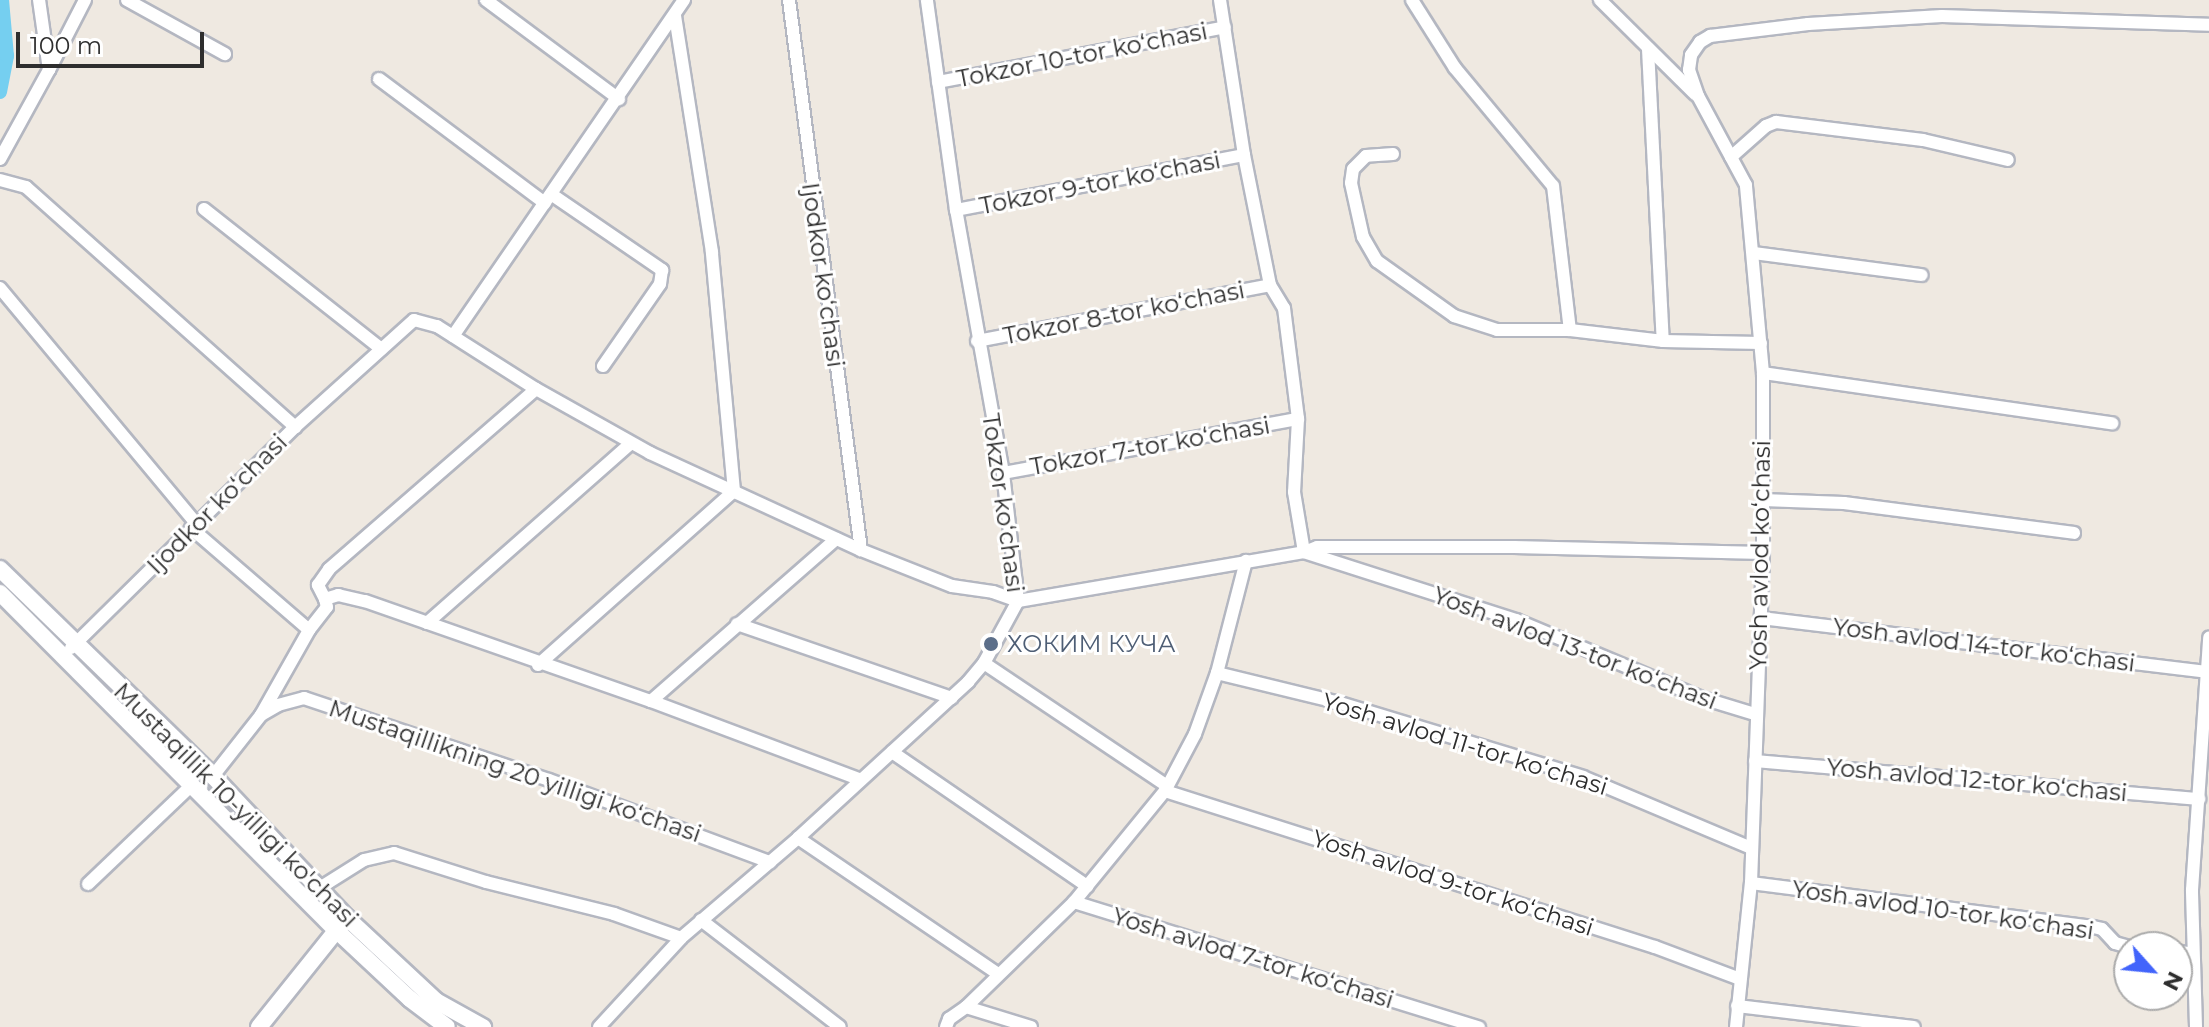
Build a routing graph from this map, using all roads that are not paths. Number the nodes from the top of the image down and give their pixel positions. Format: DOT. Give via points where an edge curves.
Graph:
graph roads {
  1 [pos="39,0"];
  2 [pos="85,0"];
  3 [pos="127,0"];
  4 [pos="486,0"];
  5 [pos="684,0"];
  6 [pos="789,0"];
  7 [pos="927,0"];
  8 [pos="1220,0"];
  9 [pos="1412,0"];
  10 [pos="1600,0"];
  11 [pos="675,16"];
  12 [pos="2209,25"];
  13 [pos="1225,27"];
  14 [pos="1648,49"];
  15 [pos="225,54"];
  16 [pos="49,70"];
  17 [pos="379,79"];
  18 [pos="938,82"];
  19 [pos="1698,96"];
  20 [pos="619,99"];
  21 [pos="1393,154"];
  22 [pos="1244,155"];
  23 [pos="1731,157"];
  24 [pos="0,159"];
  25 [pos="2008,160"];
  26 [pos="0,180"];
  27 [pos="548,198"];
  28 [pos="204,209"];
  29 [pos="956,210"];
  30 [pos="1754,253"];
  31 [pos="1922,275"];
  32 [pos="1270,285"];
  33 [pos="0,288"];
  34 [pos="1570,330"];
  35 [pos="453,336"];
  36 [pos="977,341"];
  37 [pos="1663,341"];
  38 [pos="1761,343"];
  39 [pos="381,349"];
  40 [pos="603,366"];
  41 [pos="1763,373"];
  42 [pos="536,389"];
  43 [pos="1298,419"];
  44 [pos="2112,423"];
  45 [pos="295,427"];
  46 [pos="630,444"];
  47 [pos="1003,473"];
  48 [pos="734,491"];
  49 [pos="1763,500"];
  50 [pos="194,525"];
  51 [pos="2074,533"];
  52 [pos="836,539"];
  53 [pos="861,550"];
  54 [pos="1304,552"];
  55 [pos="1763,553"];
  56 [pos="1246,561"];
  57 [pos="0,569"];
  58 [pos="0,593"];
  59 [pos="325,599"];
  60 [pos="1018,601"];
  61 [pos="1761,618"];
  62 [pos="427,623"];
  63 [pos="737,624"];
  64 [pos="309,630"];
  65 [pos="2209,638"];
  66 [pos="69,650"];
  67 [pos="984,663"];
  68 [pos="538,665"];
  69 [pos="2207,672"];
  70 [pos="1217,673"];
  71 [pos="952,698"];
  72 [pos="651,701"];
  73 [pos="1755,714"];
  74 [pos="261,715"];
  75 [pos="892,752"];
  76 [pos="1755,761"];
  77 [pos="213,776"];
  78 [pos="859,779"];
  79 [pos="191,786"];
  80 [pos="1166,788"];
  81 [pos="2199,799"];
  82 [pos="798,838"];
  83 [pos="1751,848"];
  84 [pos="770,862"];
  85 [pos="1751,883"];
  86 [pos="88,884"];
  87 [pos="1087,886"];
  88 [pos="318,889"];
  89 [pos="1074,902"];
  90 [pos="701,920"];
  91 [pos="341,924"];
  92 [pos="2193,931"];
  93 [pos="681,938"];
  94 [pos="2113,941"];
  95 [pos="2193,953"];
  96 [pos="997,973"];
  97 [pos="1740,979"];
  98 [pos="1737,1006"];
  99 [pos="966,1007"];
  100 [pos="259,1027"];
  101 [pos="447,1027"];
  102 [pos="483,1027"];
  103 [pos="599,1027"];
  104 [pos="840,1027"];
  105 [pos="946,1027"];
  106 [pos="1031,1027"];
  107 [pos="1479,1027"];
  108 [pos="1736,1027"];
  109 [pos="1914,1027"];
  110 [pos="2196,1027"];
  1 -- 16 [label="street"];
  2 -- 16 [label="street"];
  3 -- 15 [label="street"];
  4 -- 20 [label="street"];
  5 -- 11 [label="street"];
  6 -- 53 [label="street, Ijodkor koʻchasi"];
  7 -- 18 [label="street, Tokzor koʻchasi"];
  8 -- 13 [label="street"];
  9 -- 34 [label="street" via="1455,68 1553,186"];
  10 -- 14 [label="street"];
  11 -- 20 [label="street"];
  11 -- 48 [label="street" via="712,252"];
  12 -- 19 [label="street" via="1942,16 1756,29 1700,42 1689,70"];
  13 -- 18 [label="street, Tokzor 10-tor koʻchasi"];
  13 -- 22 [label="street"];
  14 -- 19 [label="street"];
  14 -- 37 [label="street"];
  16 -- 24 [label="street"];
  17 -- 27 [label="street"];
  18 -- 29 [label="street, Tokzor koʻchasi"];
  19 -- 23 [label="street, Yosh avlod koʻchasi"];
  20 -- 27 [label="street"];
  21 -- 34 [label="street" via="1366,156 1353,169 1351,183 1363,237 1377,261 1440,308 1487,328"];
  22 -- 29 [label="street, Tokzor 9-tor koʻchasi"];
  22 -- 32 [label="street"];
  23 -- 25 [label="street" via="1776,122 1923,140"];
  23 -- 30 [label="street, Yosh avlod koʻchasi" via="1746,185"];
  26 -- 45 [label="street" via="26,187"];
  27 -- 35 [label="street"];
  27 -- 40 [label="street" via="662,270 660,284"];
  28 -- 39 [label="street"];
  29 -- 36 [label="street, Tokzor koʻchasi"];
  30 -- 31 [label="street"];
  30 -- 38 [label="street, Yosh avlod koʻchasi"];
  32 -- 36 [label="street, Tokzor 8-tor koʻchasi"];
  32 -- 43 [label="street" via="1284,308"];
  33 -- 50 [label="street"];
  34 -- 37 [label="street"];
  35 -- 39 [label="street, Ijodkor koʻchasi" via="427,321 414,320"];
  35 -- 42 [label="street, Ijodkor koʻchasi"];
  36 -- 47 [label="street, Tokzor koʻchasi"];
  37 -- 38 [label="street"];
  38 -- 41 [label="street, Yosh avlod koʻchasi"];
  39 -- 45 [label="street, Ijodkor koʻchasi"];
  41 -- 44 [label="street"];
  41 -- 49 [label="street, Yosh avlod koʻchasi"];
  42 -- 46 [label="street, Ijodkor koʻchasi"];
  42 -- 59 [label="street, Mustaqillikning 20 yilligi koʻchasi" via="329,569 318,585"];
  43 -- 47 [label="street, Tokzor 7-tor koʻchasi"];
  43 -- 54 [label="street" via="1294,492"];
  45 -- 50 [label="street, Ijodkor koʻchasi"];
  46 -- 48 [label="street, Ijodkor koʻchasi"];
  46 -- 62 [label="street"];
  47 -- 60 [label="street, Tokzor koʻchasi"];
  48 -- 52 [label="street, Ijodkor koʻchasi"];
  48 -- 68 [label="street"];
  49 -- 51 [label="street" via="1844,503"];
  49 -- 55 [label="street, Yosh avlod koʻchasi"];
  50 -- 64 [label="street"];
  50 -- 66 [label="street, Ijodkor koʻchasi"];
  52 -- 53 [label="street, Ijodkor koʻchasi"];
  52 -- 63 [label="street"];
  53 -- 60 [label="street, Ijodkor koʻchasi" via="952,586"];
  54 -- 55 [label="street" via="1317,547 1514,547"];
  54 -- 56 [label="street"];
  54 -- 73 [label="street, Yosh avlod 13-tor koʻchasi" via="1516,620 1699,697"];
  55 -- 61 [label="street, Yosh avlod koʻchasi"];
  56 -- 60 [label="street"];
  56 -- 70 [label="street"];
  57 -- 66 [label="main road, Mustaqillik 10-yilligi ko'chasi"];
  58 -- 66 [label="main road, Mustaqillik 10-yilligi ko'chasi"];
  59 -- 62 [label="street" via="357,598"];
  59 -- 64 [label="street, Mustaqillikning 20 yilligi koʻchasi" via="327,607"];
  60 -- 67 [label="street, Tokzor koʻchasi"];
  61 -- 69 [label="street, Yosh avlod 14-tor koʻchasi"];
  61 -- 73 [label="street, Yosh avlod koʻchasi"];
  62 -- 68 [label="street"];
  63 -- 71 [label="street"];
  63 -- 72 [label="street"];
  64 -- 74 [label="street, Mustaqillikning 20 yilligi koʻchasi"];
  65 -- 69 [label="street"];
  66 -- 77 [label="main road, Mustaqillik 10-yilligi ko'chasi"];
  66 -- 79 [label="main road, Mustaqillik 10-yilligi ko'chasi"];
  67 -- 71 [label="street, Tokzor koʻchasi"];
  67 -- 80 [label="street, Yosh avlod 9-tor koʻchasi"];
  68 -- 72 [label="street"];
  69 -- 81 [label="street"];
  70 -- 80 [label="street" via="1195,734"];
  70 -- 83 [label="street, Yosh avlod 11-tor koʻchasi" via="1340,703 1583,777"];
  71 -- 75 [label="street, Tokzor koʻchasi"];
  72 -- 78 [label="street"];
  73 -- 76 [label="street, Yosh avlod koʻchasi"];
  74 -- 77 [label="street, Mustaqillikning 20 yilligi koʻchasi"];
  74 -- 84 [label="street, Mustaqillikning 20 yilligi koʻchasi" via="304,698 323,703"];
  75 -- 78 [label="street, Tokzor koʻchasi"];
  75 -- 87 [label="street"];
  76 -- 81 [label="street, Yosh avlod 12-tor koʻchasi"];
  76 -- 83 [label="street, Yosh avlod koʻchasi"];
  77 -- 88 [label="main road, Mustaqillik 10-yilligi ko'chasi"];
  78 -- 82 [label="street, Tokzor koʻchasi"];
  79 -- 86 [label="street"];
  79 -- 91 [label="main road, Mustaqillik 10-yilligi ko'chasi"];
  80 -- 87 [label="street"];
  80 -- 97 [label="street, Yosh avlod 9-tor koʻchasi"];
  81 -- 92 [label="street"];
  82 -- 84 [label="street, Tokzor koʻchasi"];
  82 -- 96 [label="street"];
  83 -- 85 [label="street, Yosh avlod koʻchasi"];
  84 -- 90 [label="street, Tokzor koʻchasi"];
  85 -- 94 [label="street, Yosh avlod 10-tor koʻchasi" via="2089,926 2102,929"];
  85 -- 97 [label="street, Yosh avlod koʻchasi"];
  87 -- 89 [label="street"];
  88 -- 91 [label="main road, Mustaqillik 10-yilligi ko'chasi"];
  88 -- 93 [label="street" via="364,860 394,853"];
  89 -- 96 [label="street"];
  89 -- 107 [label="street, Yosh avlod 7-tor koʻchasi"];
  90 -- 93 [label="street, Tokzor koʻchasi"];
  90 -- 104 [label="street"];
  91 -- 100 [label="main road"];
  91 -- 101 [label="main road, Mustaqillik 10-yilligi ko'chasi" via="410,999"];
  91 -- 102 [label="main road, Mustaqillik 10-yilligi ko'chasi" via="436,1001"];
  93 -- 103 [label="street, Tokzor koʻchasi"];
  95 -- 110 [label="street"];
  96 -- 99 [label="street"];
  97 -- 98 [label="street, Yosh avlod koʻchasi"];
  98 -- 108 [label="street, Yosh avlod koʻchasi"];
  98 -- 109 [label="street"];
  99 -- 105 [label="street"];
  99 -- 106 [label="street"];
}
